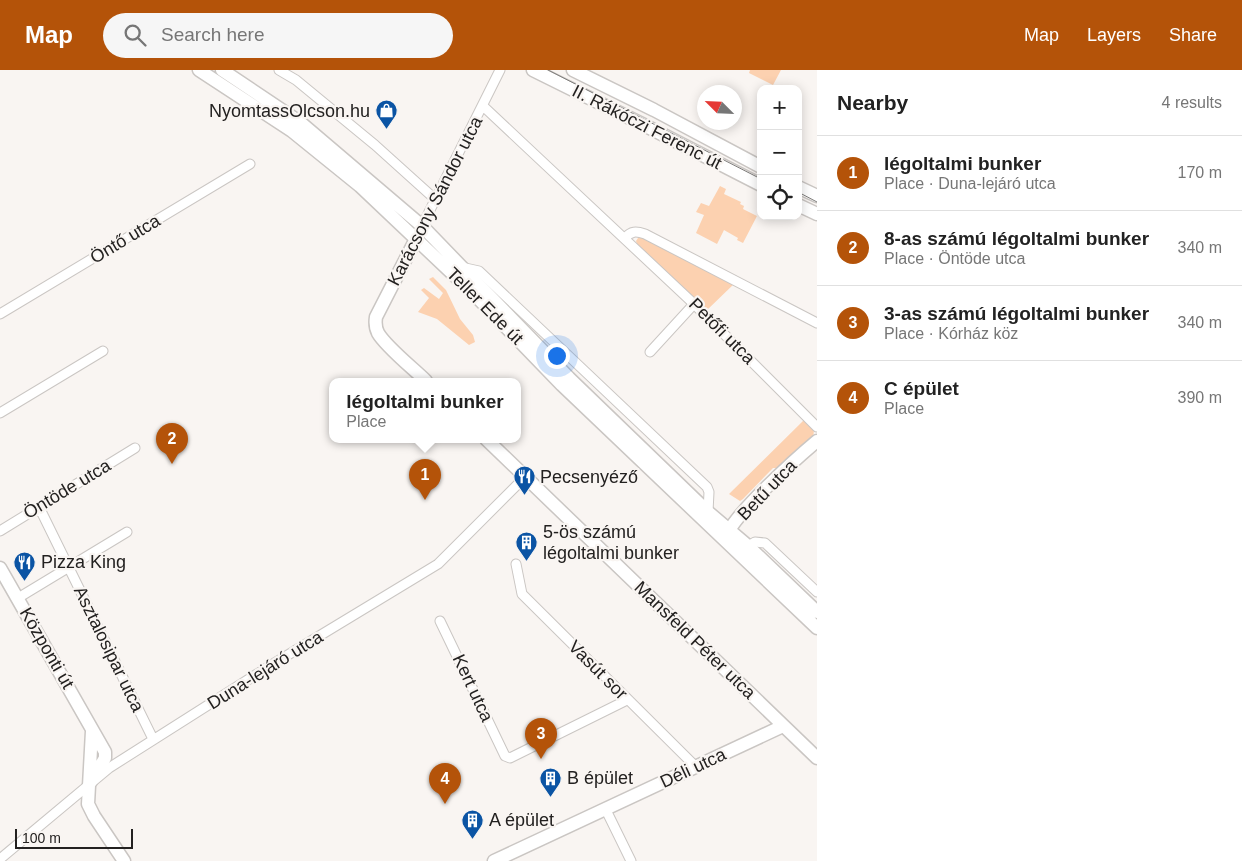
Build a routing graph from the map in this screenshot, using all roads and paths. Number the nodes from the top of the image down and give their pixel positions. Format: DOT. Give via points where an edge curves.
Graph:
graph roads {
  1 [pos="199,70"];
  2 [pos="222,70"];
  3 [pos="281,70"];
  4 [pos="500,70"];
  5 [pos="533,70"];
  6 [pos="574,70"];
  7 [pos="483,106"];
  8 [pos="250,164"];
  9 [pos="757,166"];
  10 [pos="757,183"];
  11 [pos="802,188"];
  12 [pos="817,196"];
  13 [pos="436,200"];
  14 [pos="802,207"];
  15 [pos="817,214"];
  16 [pos="422,226"];
  17 [pos="416,238"];
  18 [pos="625,238"];
  19 [pos="694,304"];
  20 [pos="0,314"];
  21 [pos="817,323"];
  22 [pos="103,351"];
  23 [pos="650,352"];
  24 [pos="423,378"];
  25 [pos="0,413"];
  26 [pos="817,426"];
  27 [pos="817,441"];
  28 [pos="490,443"];
  29 [pos="135,448"];
  30 [pos="526,477"];
  31 [pos="35,509"];
  32 [pos="729,530"];
  33 [pos="0,531"];
  34 [pos="127,532"];
  35 [pos="727,544"];
  36 [pos="748,546"];
  37 [pos="516,564"];
  38 [pos="69,567"];
  39 [pos="0,568"];
  40 [pos="817,592"];
  41 [pos="18,598"];
  42 [pos="817,612"];
  43 [pos="440,621"];
  44 [pos="817,628"];
  45 [pos="627,700"];
  46 [pos="784,726"];
  47 [pos="153,739"];
  48 [pos="817,758"];
  49 [pos="696,767"];
  50 [pos="90,784"];
  51 [pos="605,808"];
  52 [pos="0,859"];
  53 [pos="124,861"];
  54 [pos="494,861"];
  55 [pos="631,861"];
  1 -- 17 [label="street, Teller Ede út" via="292,131 360,186"];
  2 -- 16 [label="street, Teller Ede út" via="301,123"];
  3 -- 13 [label="street" via="375,145"];
  4 -- 7 [label="street, Karácsony Sándor utca"];
  5 -- 10 [label="street, II. Rákóczi Ferenc út"];
  6 -- 9 [label="street, II. Rákóczi Ferenc út"];
  7 -- 13 [label="street, Karácsony Sándor utca"];
  7 -- 18 [label="street, Petőfi utca"];
  8 -- 20 [label="street, Öntő utca"];
  11 -- 12 [label="street"];
  13 -- 16 [label="street, Karácsony Sándor utca"];
  14 -- 15 [label="street"];
  16 -- 17 [label="street, Karácsony Sándor utca"];
  16 -- 32 [label="street, Teller Ede út" via="569,378"];
  17 -- 24 [label="street, Karácsony Sándor utca" via="376,317 375,326 386,342"];
  17 -- 35 [label="street, Teller Ede út"];
  18 -- 19 [label="street, Petőfi utca"];
  18 -- 21 [label="street" via="632,232 645,234"];
  19 -- 23 [label="street"];
  19 -- 26 [label="street, Petőfi utca"];
  22 -- 25 [label="street"];
  27 -- 32 [label="street, Betű utca"];
  28 -- 30 [label="street, Mansfeld Péter utca"];
  29 -- 31 [label="street, Öntöde utca"];
  30 -- 46 [label="street, Mansfeld Péter utca"];
  30 -- 47 [label="street, Duna-lejáró utca" via="438,564"];
  31 -- 33 [label="street, Öntöde utca"];
  31 -- 38 [label="street, Asztalosipar utca" via="42,513"];
  32 -- 35 [label="street, Betű utca"];
  32 -- 36 [label="street, Teller Ede út"];
  34 -- 38 [label="street"];
  35 -- 44 [label="street, Teller Ede út"];
  36 -- 40 [label="street" via="755,542 765,543"];
  36 -- 42 [label="street, Teller Ede út"];
  37 -- 45 [label="street, Vasút sor" via="522,594"];
  38 -- 41 [label="street"];
  38 -- 47 [label="street, Asztalosipar utca"];
  39 -- 41 [label="street, Központi út"];
  41 -- 50 [label="street, Központi út" via="105,752 105,758"];
  43 -- 45 [label="street, Kert utca" via="505,756 510,758"];
  45 -- 49 [label="street, Vasút sor"];
  46 -- 48 [label="street, Mansfeld Péter utca"];
  46 -- 49 [label="street, Déli utca"];
  47 -- 50 [label="street, Duna-lejáró utca"];
  49 -- 51 [label="street, Déli utca"];
  50 -- 52 [label="street, Duna-lejáró utca"];
  50 -- 53 [label="street" via="88,804"];
  51 -- 54 [label="street, Déli utca"];
  51 -- 55 [label="street"];
}
